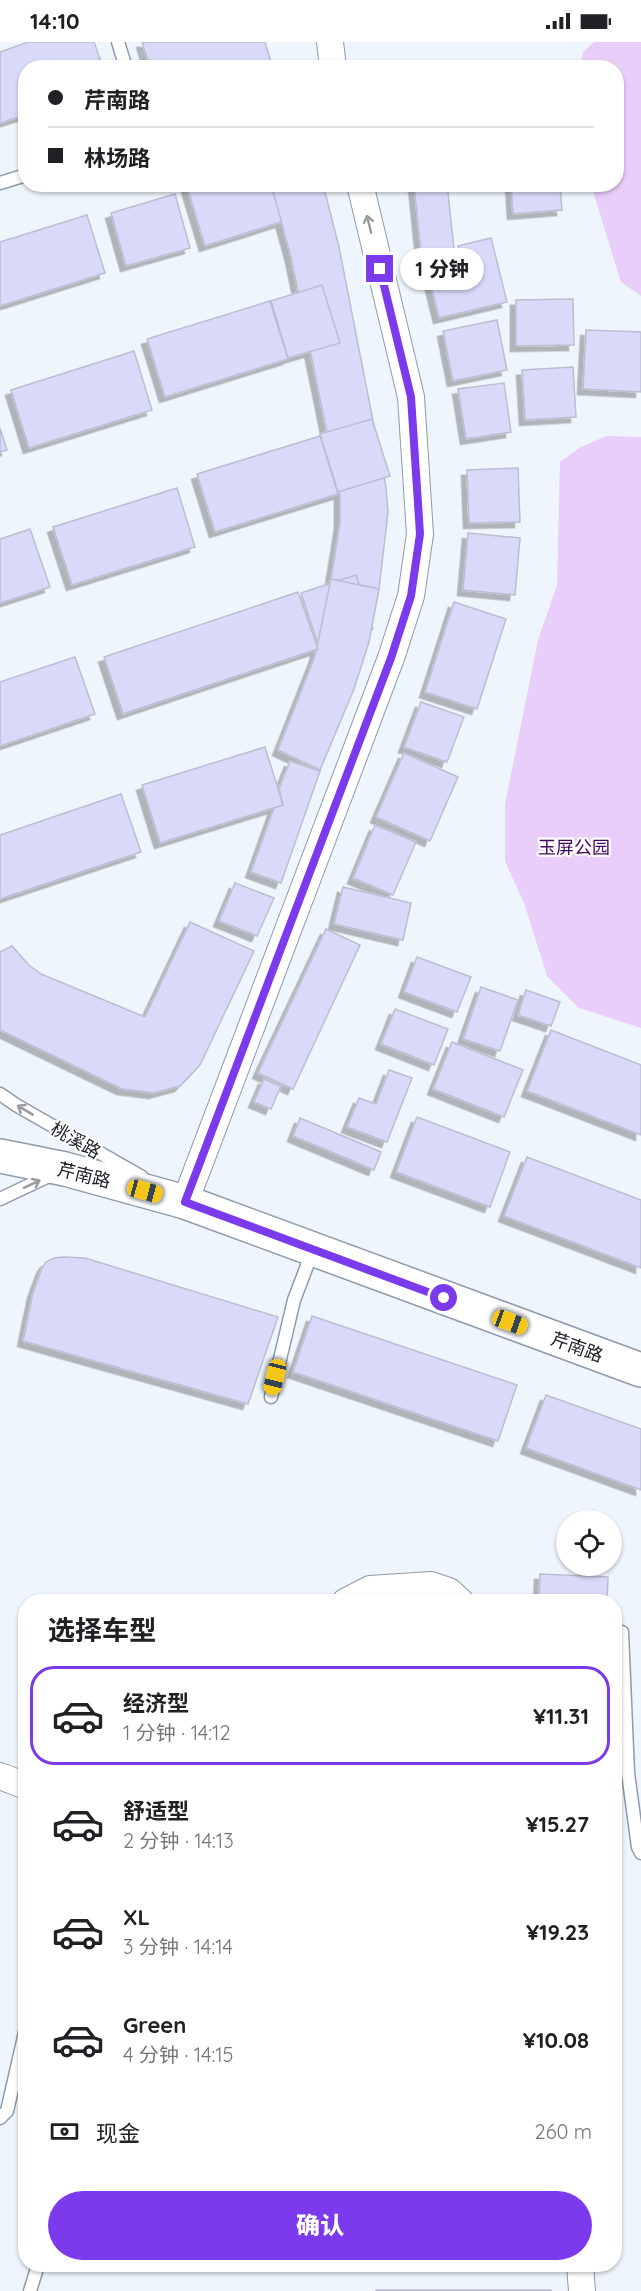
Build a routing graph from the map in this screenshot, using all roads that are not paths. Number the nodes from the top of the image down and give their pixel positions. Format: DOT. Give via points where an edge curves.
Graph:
graph roads {
  1 [pos="118,42"];
  2 [pos="330,42"];
  3 [pos="124,60"];
  4 [pos="332,60"];
  5 [pos="18,177"];
  6 [pos="0,183"];
  7 [pos="362,192"];
  8 [pos="0,1094"];
  9 [pos="0,1156"];
  10 [pos="65,1169"];
  11 [pos="0,1199"];
  12 [pos="185,1202"];
  13 [pos="314,1249"];
  14 [pos="641,1370"];
  15 [pos="271,1397"];
  16 [pos="360,1594"];
  17 [pos="452,1594"];
  18 [pos="622,1632"];
  19 [pos="0,1776"];
  20 [pos="18,1783"];
  21 [pos="641,1853"];
  22 [pos="18,2063"];
  23 [pos="0,2118"];
  24 [pos="36,2272"];
  25 [pos="581,2272"];
  26 [pos="30,2291"];
  27 [pos="582,2291"];
  1 -- 3 [label="lane"];
  2 -- 4 [label="street"];
  5 -- 6 [label="lane"];
  12 -- 7 [label="street, one-way" via="411,596 420,534 411,397"];
  12 -- 8 [label="lane, 桃溪路, one-way"];
  9 -- 10 [label="main road, 芹南路"];
  11 -- 10 [label="lane, one-way"];
  10 -- 12 [label="main road, 芹南路"];
  12 -- 13 [label="main road, 芹南路"];
  13 -- 14 [label="main road, 芹南路"];
  13 -- 15 [label="lane" via="294,1300"];
  16 -- 17 [label="street" via="370,1589 430,1585"];
  18 -- 21 [label="lane" via="628,1773"];
  19 -- 20 [label="street"];
  22 -- 23 [label="lane" via="7,2111"];
  24 -- 26 [label="lane"];
  25 -- 27 [label="street"];
}
